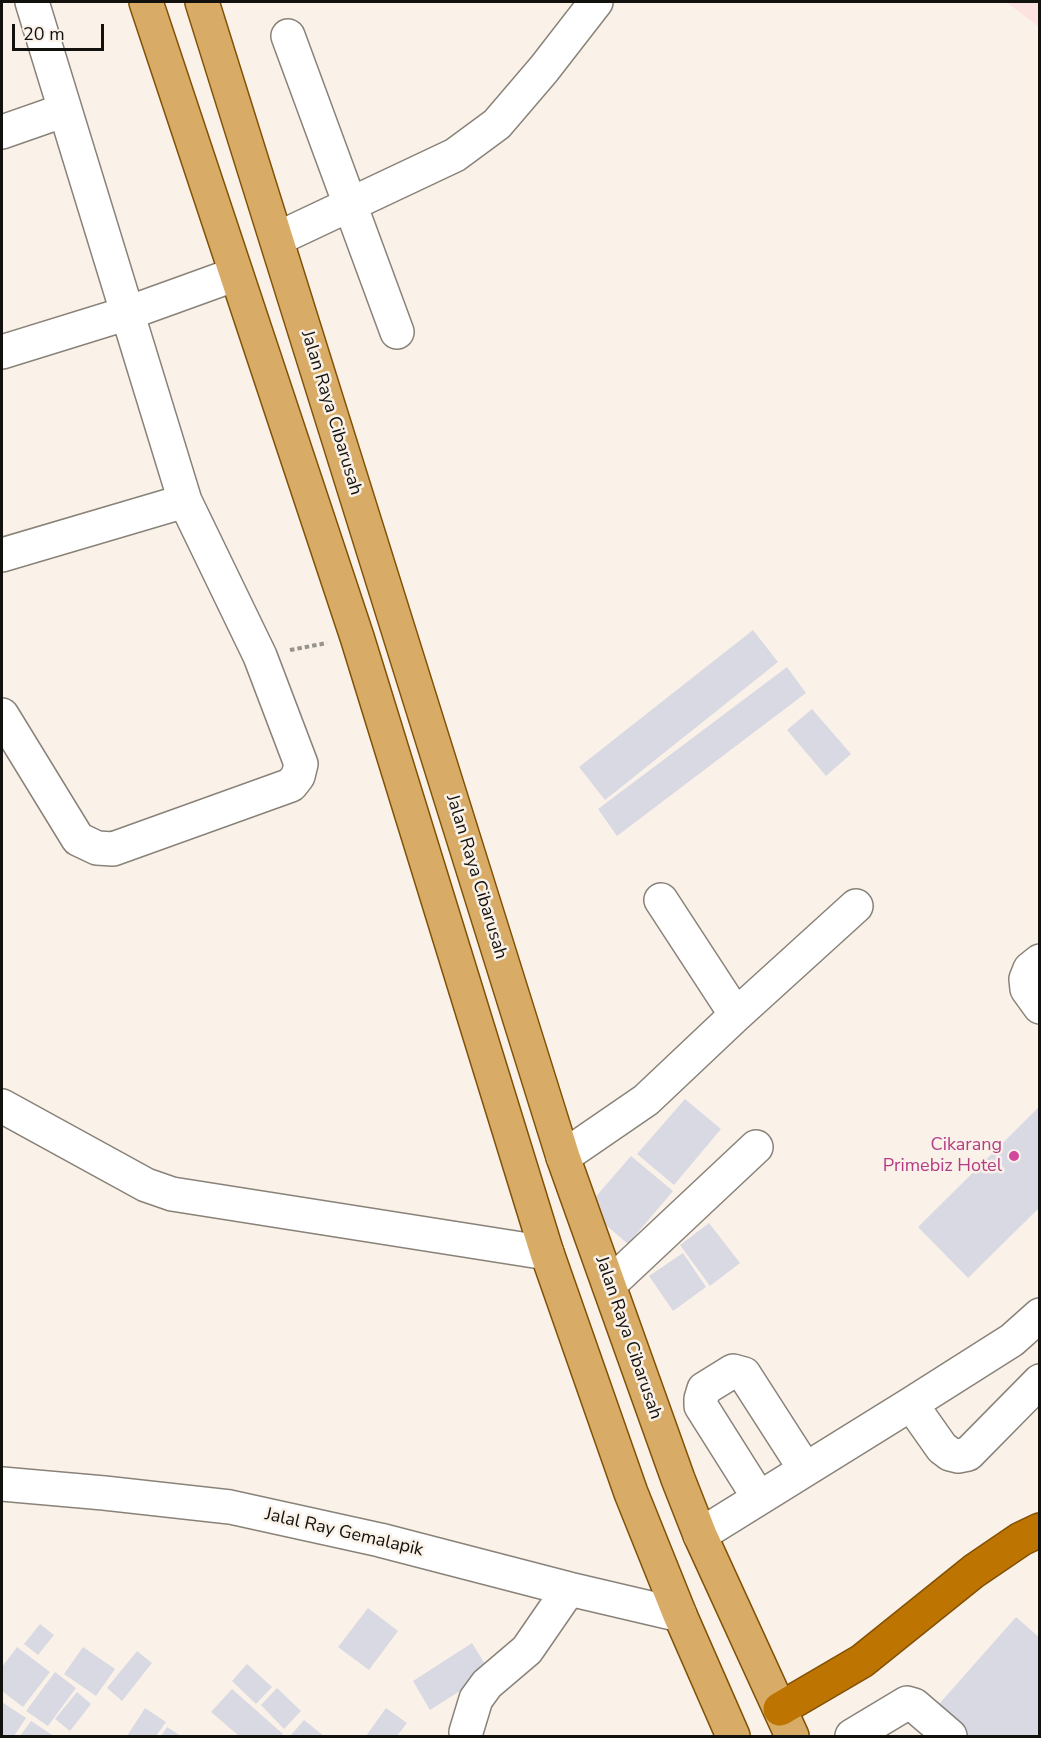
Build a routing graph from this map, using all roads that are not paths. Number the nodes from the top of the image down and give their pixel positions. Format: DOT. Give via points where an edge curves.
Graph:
graph roads {
  1 [pos="32,2"];
  2 [pos="146,2"];
  3 [pos="202,2"];
  4 [pos="596,2"];
  5 [pos="288,36"];
  6 [pos="65,110"];
  7 [pos="2,132"];
  8 [pos="350,205"];
  9 [pos="277,239"];
  10 [pos="236,274"];
  11 [pos="128,314"];
  12 [pos="397,332"];
  13 [pos="2,352"];
  14 [pos="185,501"];
  15 [pos="2,555"];
  16 [pos="2,715"];
  17 [pos="661,900"];
  18 [pos="856,906"];
  19 [pos="1040,961"];
  20 [pos="1040,1007"];
  21 [pos="736,1015"];
  22 [pos="2,1106"];
  23 [pos="756,1147"];
  24 [pos="563,1157"];
  25 [pos="547,1253"];
  26 [pos="609,1285"];
  27 [pos="1040,1315"];
  28 [pos="1040,1381"];
  29 [pos="911,1404"];
  30 [pos="805,1470"];
  31 [pos="2,1484"];
  32 [pos="759,1498"];
  33 [pos="1040,1530"];
  34 [pos="700,1534"];
  35 [pos="569,1589"];
  36 [pos="726,1590"];
  37 [pos="680,1615"];
  38 [pos="786,1723"];
  39 [pos="466,1732"];
  40 [pos="729,1735"];
  41 [pos="852,1737"];
  42 [pos="950,1737"];
  1 -- 6 [label="street"];
  2 -- 10 [label="main road"];
  3 -- 9 [label="main road, Jalan Raya Cibarusah"];
  4 -- 8 [label="street" via="497,124 455,155"];
  5 -- 8 [label="street"];
  6 -- 7 [label="street"];
  6 -- 11 [label="street"];
  8 -- 9 [label="street"];
  8 -- 12 [label="street"];
  9 -- 24 [label="main road, Jalan Raya Cibarusah"];
  10 -- 11 [label="street"];
  10 -- 25 [label="main road" via="357,637"];
  11 -- 13 [label="street"];
  11 -- 14 [label="street"];
  14 -- 15 [label="street"];
  14 -- 16 [label="street" via="260,656 300,764 291,785 113,849 97,848 78,839"];
  17 -- 21 [label="street"];
  18 -- 21 [label="street"];
  19 -- 20 [label="street" via="1026,979 1027,989"];
  21 -- 24 [label="street" via="646,1100"];
  22 -- 25 [label="street" via="146,1185 172,1194"];
  23 -- 26 [label="street"];
  24 -- 26 [label="main road, Jalan Raya Cibarusah"];
  25 -- 37 [label="main road" via="631,1493"];
  26 -- 34 [label="main road, Jalan Raya Cibarusah"];
  27 -- 29 [label="street" via="1012,1340"];
  28 -- 29 [label="street" via="968,1454 958,1456 942,1448"];
  29 -- 30 [label="street"];
  30 -- 32 [label="street"];
  30 -- 32 [label="street" via="744,1374 733,1371 704,1389 701,1406"];
  31 -- 35 [label="street, Jalal Ray Gemalapik" via="230,1507 380,1540"];
  32 -- 34 [label="street"];
  33 -- 38 [label="highway" via="974,1571"];
  34 -- 36 [label="main road, Jalan Raya Cibarusah"];
  35 -- 37 [label="street, Jalal Ray Gemalapik"];
  35 -- 39 [label="street" via="527,1650 487,1684 476,1699"];
  36 -- 37 [label="main road"];
  36 -- 38 [label="main road, Jalan Raya Cibarusah"];
  37 -- 40 [label="main road"];
  41 -- 42 [label="street" via="907,1703"];
}
